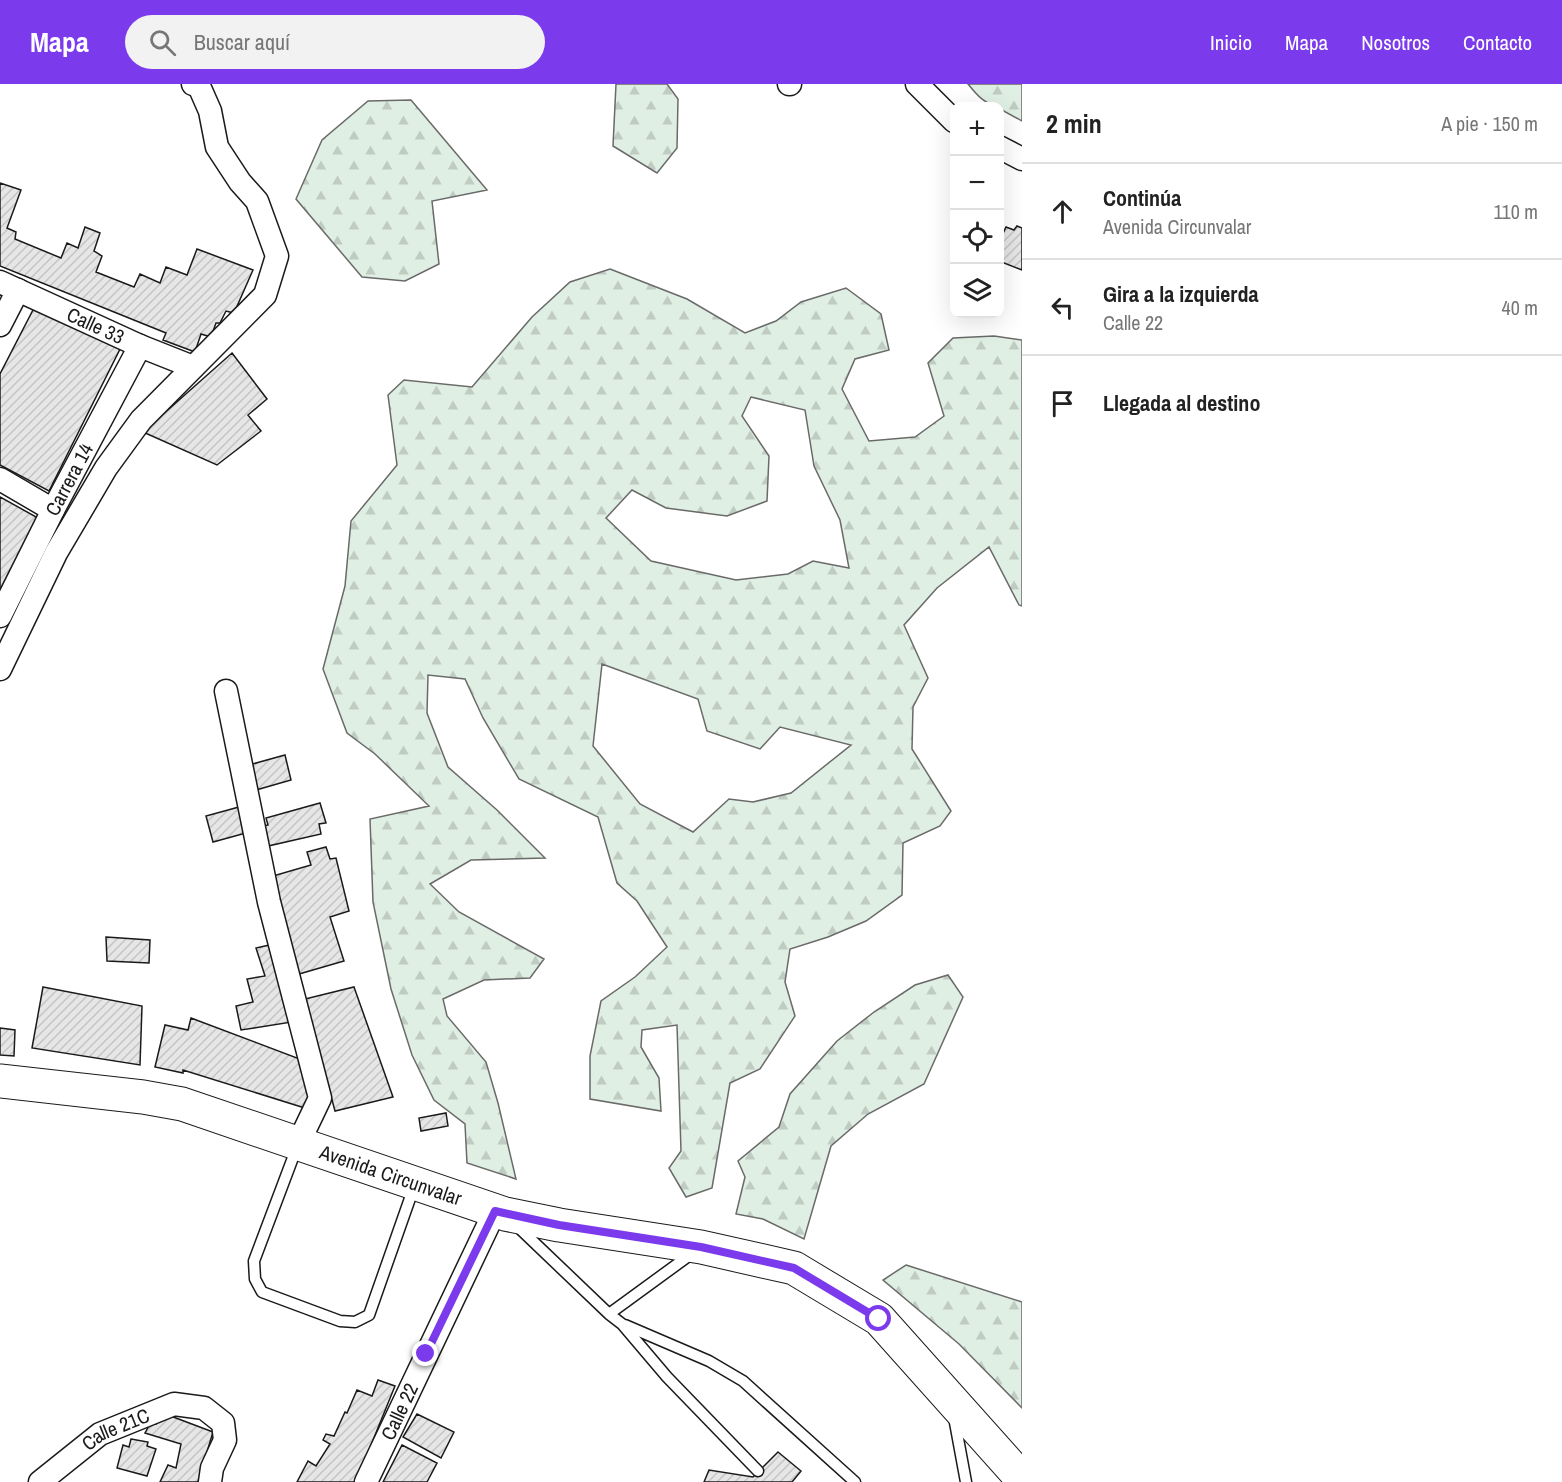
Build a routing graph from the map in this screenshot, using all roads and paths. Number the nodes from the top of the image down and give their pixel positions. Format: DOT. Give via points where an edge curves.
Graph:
graph roads {
  1 [pos="193,84"];
  2 [pos="917,84"];
  3 [pos="950,117"];
  4 [pos="1004,150"];
  5 [pos="1022,159"];
  6 [pos="9,286"];
  7 [pos="0,326"];
  8 [pos="140,346"];
  9 [pos="193,367"];
  10 [pos="0,479"];
  11 [pos="53,510"];
  12 [pos="0,616"];
  13 [pos="0,669"];
  14 [pos="226,692"];
  15 [pos="0,1081"];
  16 [pos="298,1144"];
  17 [pos="416,1184"];
  18 [pos="500,1212"];
  19 [pos="701,1247"];
  20 [pos="609,1314"];
  21 [pos="622,1324"];
  22 [pos="951,1401"];
  23 [pos="758,1471"];
  24 [pos="1022,1479"];
  25 [pos="40,1482"];
  26 [pos="210,1482"];
  27 [pos="366,1482"];
  28 [pos="855,1482"];
  29 [pos="966,1482"];
  1 -- 9 [label="street" via="199,86 210,111 217,147 257,201 277,256 265,295"];
  2 -- 3 [label="street"];
  4 -- 5 [label="street"];
  6 -- 7 [label="street"];
  6 -- 8 [label="street, Calle 33"];
  8 -- 9 [label="street, Calle 33"];
  8 -- 11 [label="street, Carrera 14"];
  9 -- 13 [label="street" via="141,420 106,468 56,553"];
  10 -- 11 [label="street"];
  11 -- 12 [label="street, Carrera 14"];
  14 -- 16 [label="street" via="269,902 320,1098"];
  15 -- 16 [label="main road, Avenida Circunvalar" via="182,1104"];
  16 -- 17 [label="main road, Avenida Circunvalar"];
  16 -- 17 [label="lane" via="254,1261 255,1279 262,1292 340,1321 355,1322 369,1315"];
  17 -- 18 [label="main road, Avenida Circunvalar"];
  18 -- 19 [label="main road, Avenida Circunvalar"];
  18 -- 20 [label="lane"];
  18 -- 27 [label="street, Calle 22"];
  19 -- 20 [label="lane"];
  19 -- 22 [label="main road, Avenida Circunvalar" via="794,1268 879,1319"];
  20 -- 21 [label="lane"];
  21 -- 23 [label="lane"];
  21 -- 28 [label="lane" via="709,1361 743,1381"];
  22 -- 24 [label="main road, Avenida Circunvalar"];
  22 -- 29 [label="lane"];
  25 -- 26 [label="street, Calle 21C" via="99,1434 174,1404 204,1408 223,1423 225,1440"];
}
